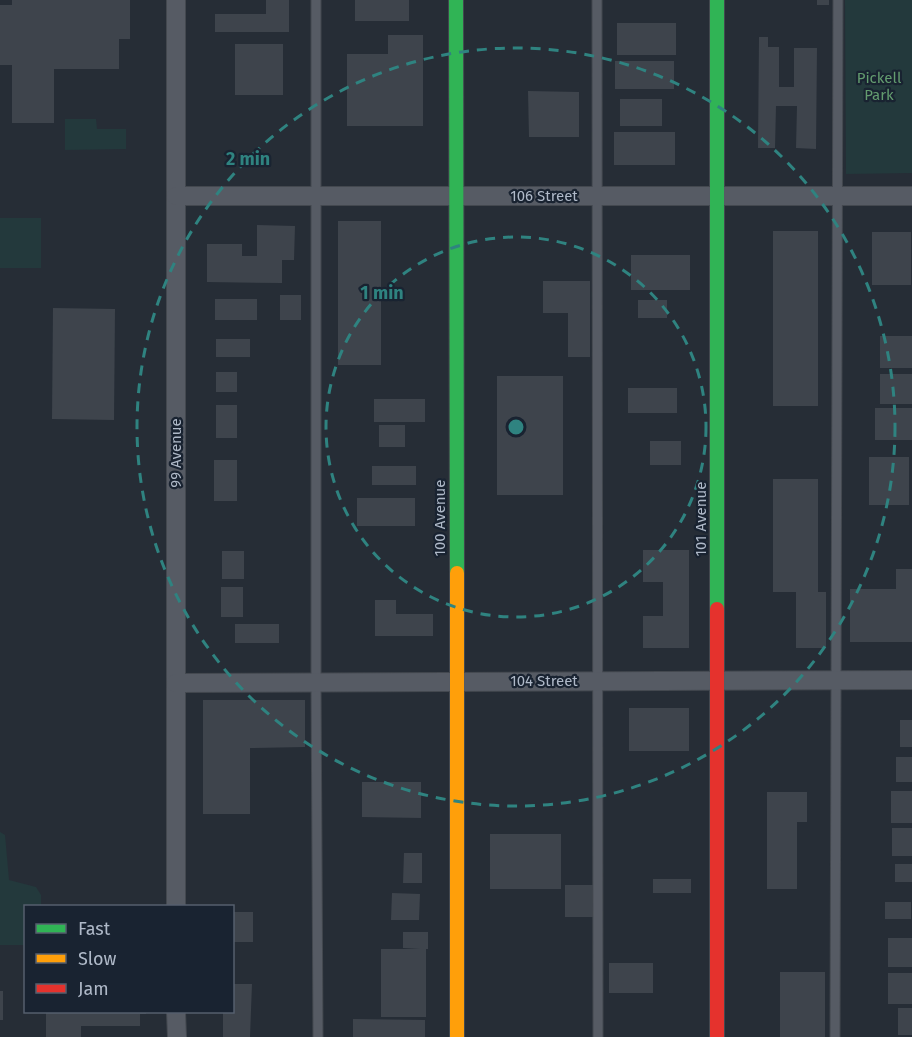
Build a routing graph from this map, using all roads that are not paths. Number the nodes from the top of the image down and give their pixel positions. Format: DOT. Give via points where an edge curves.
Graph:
graph roads {
  1 [pos="176,0"];
  2 [pos="316,0"];
  3 [pos="456,0"];
  4 [pos="597,0"];
  5 [pos="717,0"];
  6 [pos="838,0"];
  7 [pos="837,195"];
  8 [pos="176,196"];
  9 [pos="316,196"];
  10 [pos="456,196"];
  11 [pos="596,196"];
  12 [pos="717,196"];
  13 [pos="912,196"];
  14 [pos="836,680"];
  15 [pos="912,680"];
  16 [pos="598,681"];
  17 [pos="718,681"];
  18 [pos="316,682"];
  19 [pos="456,682"];
  20 [pos="176,683"];
  21 [pos="176,905"];
  22 [pos="176,1013"];
  23 [pos="177,1037"];
  24 [pos="318,1037"];
  25 [pos="457,1037"];
  26 [pos="598,1037"];
  27 [pos="717,1037"];
  28 [pos="835,1037"];
  1 -- 8 [label="street, 99 Avenue"];
  2 -- 9 [label="lane"];
  3 -- 10 [label="main road, 100 Avenue"];
  4 -- 11 [label="lane"];
  5 -- 12 [label="main road, 101 Avenue"];
  6 -- 7 [label="lane"];
  7 -- 12 [label="street, 106 Street"];
  7 -- 13 [label="street, 106 Street"];
  7 -- 14 [label="lane"];
  8 -- 9 [label="street, 106 Street"];
  8 -- 20 [label="street, 99 Avenue"];
  9 -- 10 [label="street, 106 Street"];
  9 -- 18 [label="lane"];
  10 -- 11 [label="street, 106 Street"];
  10 -- 19 [label="main road, 100 Avenue"];
  11 -- 12 [label="street, 106 Street"];
  11 -- 16 [label="lane"];
  12 -- 17 [label="main road, 101 Avenue"];
  14 -- 15 [label="street, 104 Street"];
  14 -- 17 [label="street, 104 Street"];
  14 -- 28 [label="lane"];
  16 -- 17 [label="street, 104 Street"];
  16 -- 19 [label="street, 104 Street"];
  16 -- 26 [label="lane"];
  17 -- 27 [label="main road, 101 Avenue"];
  18 -- 19 [label="street, 104 Street"];
  18 -- 20 [label="street, 104 Street"];
  18 -- 24 [label="lane"];
  19 -- 25 [label="main road, 100 Avenue"];
  20 -- 21 [label="street, 99 Avenue"];
  22 -- 23 [label="street"];
}
